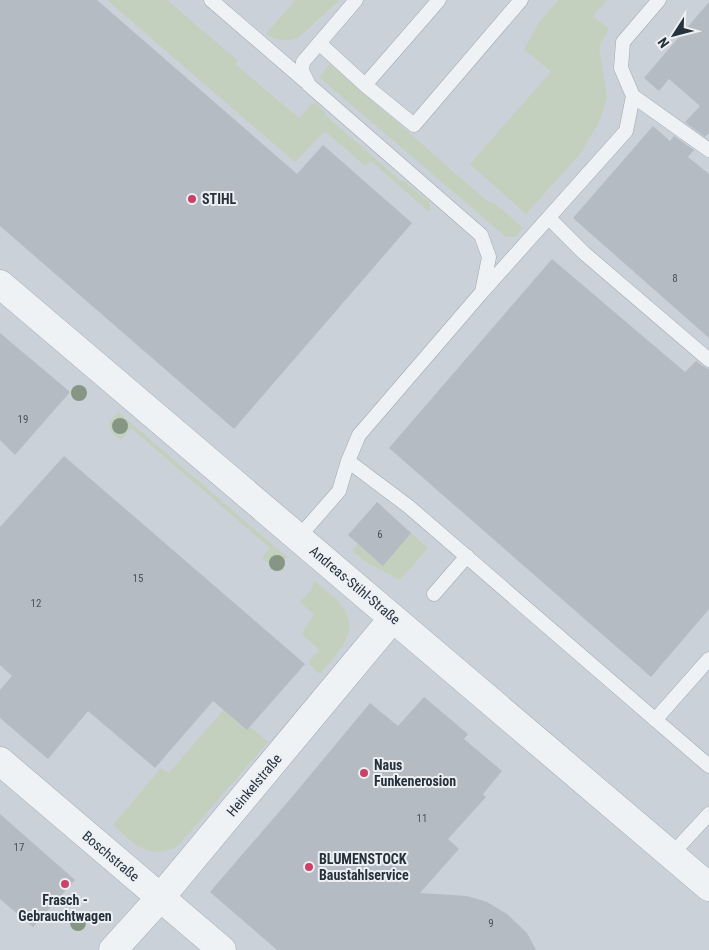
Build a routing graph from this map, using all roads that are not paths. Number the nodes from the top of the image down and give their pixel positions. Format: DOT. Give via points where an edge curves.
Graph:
graph roads {
  1 [pos="211,0"];
  2 [pos="356,0"];
  3 [pos="439,0"];
  4 [pos="521,0"];
  5 [pos="659,0"];
  6 [pos="319,43"];
  7 [pos="310,85"];
  8 [pos="365,85"];
  9 [pos="633,96"];
  10 [pos="709,150"];
  11 [pos="550,218"];
  12 [pos="0,284"];
  13 [pos="482,292"];
  14 [pos="709,360"];
  15 [pos="348,461"];
  16 [pos="298,538"];
  17 [pos="467,556"];
  18 [pos="434,594"];
  19 [pos="393,618"];
  20 [pos="709,659"];
  21 [pos="655,720"];
  22 [pos="0,761"];
  23 [pos="709,766"];
  24 [pos="709,814"];
  25 [pos="671,856"];
  26 [pos="709,887"];
  27 [pos="160,898"];
  28 [pos="113,950"];
  29 [pos="222,950"];
  1 -- 7 [label="lane"];
  2 -- 6 [label="lane"];
  3 -- 8 [label="lane"];
  4 -- 8 [label="lane" via="414,125"];
  5 -- 9 [label="lane" via="623,42 621,68"];
  6 -- 7 [label="lane" via="303,62 302,71"];
  6 -- 8 [label="lane"];
  7 -- 13 [label="lane" via="481,234 489,257"];
  9 -- 10 [label="lane"];
  9 -- 11 [label="lane" via="626,131"];
  11 -- 13 [label="lane"];
  11 -- 14 [label="lane" via="584,253"];
  12 -- 16 [label="street, Andreas-Stihl-Straße"];
  13 -- 15 [label="lane" via="359,434"];
  15 -- 16 [label="lane" via="339,491"];
  15 -- 17 [label="lane"];
  16 -- 19 [label="street, Andreas-Stihl-Straße"];
  17 -- 18 [label="lane"];
  17 -- 21 [label="lane"];
  19 -- 25 [label="street, Andreas-Stihl-Straße"];
  19 -- 27 [label="street, Heinkelstraße"];
  20 -- 21 [label="lane"];
  21 -- 23 [label="lane"];
  22 -- 27 [label="street, Boschstraße"];
  24 -- 25 [label="lane"];
  25 -- 26 [label="street, Andreas-Stihl-Straße"];
  27 -- 28 [label="street, Heinkelstraße"];
  27 -- 29 [label="street, Boschstraße"];
}
